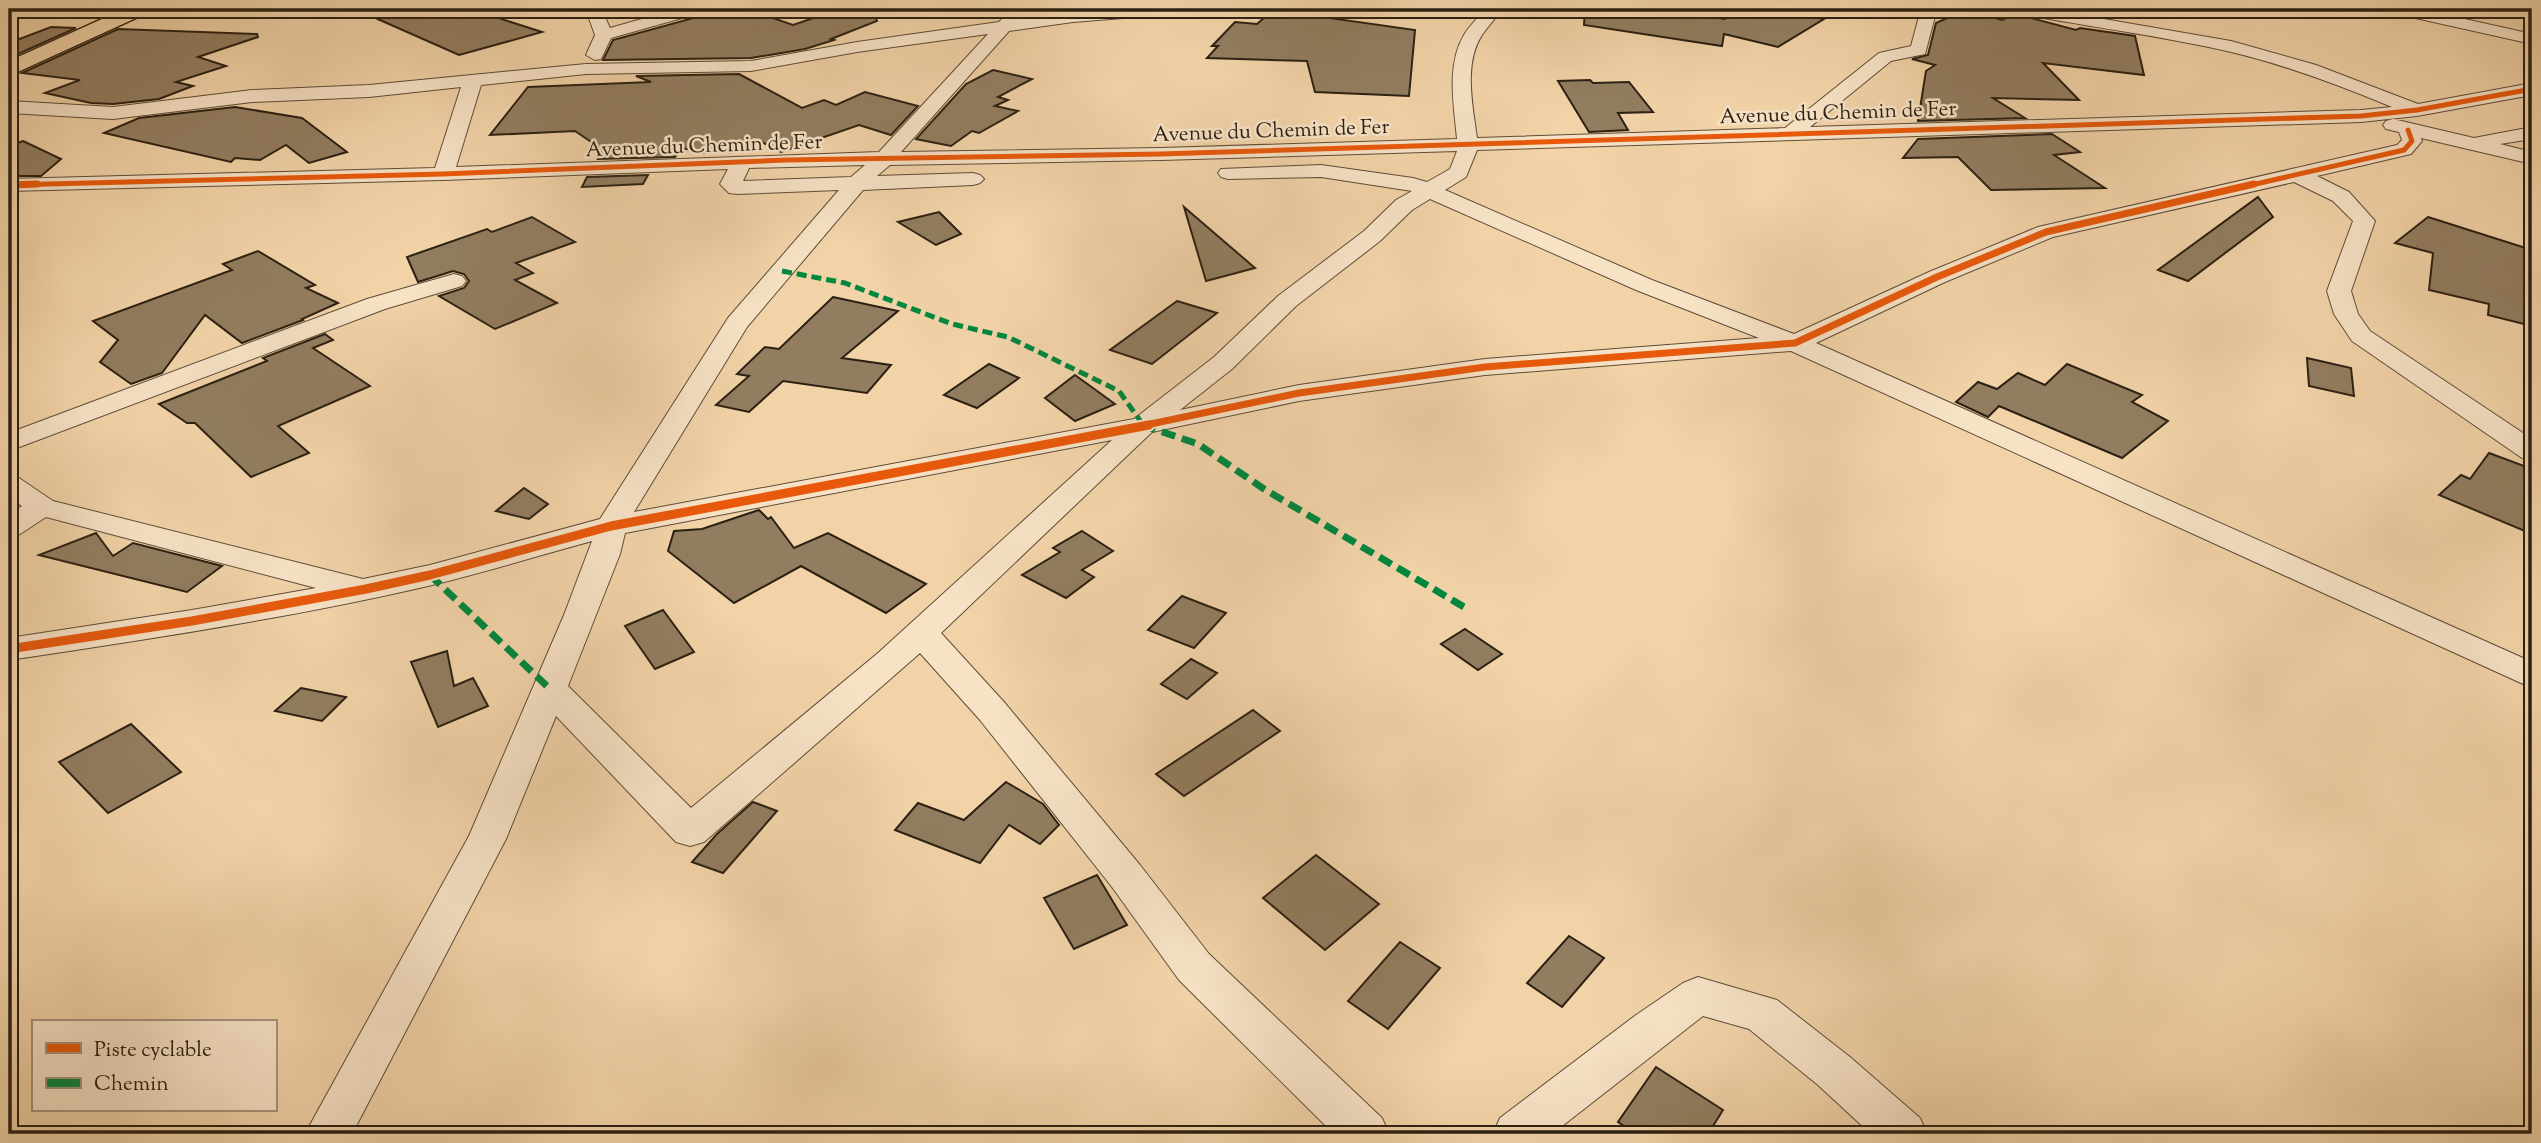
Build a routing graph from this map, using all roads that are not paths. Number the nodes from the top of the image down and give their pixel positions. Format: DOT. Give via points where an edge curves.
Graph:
graph roads {
  1 [pos="141,9"];
  2 [pos="694,9"];
  3 [pos="1020,9"];
  4 [pos="1172,9"];
  5 [pos="1494,9"];
  6 [pos="1928,9"];
  7 [pos="2021,9"];
  8 [pos="2399,9"];
  9 [pos="2468,9"];
  10 [pos="596,11"];
  11 [pos="658,19"];
  12 [pos="2453,19"];
  13 [pos="1004,27"];
  14 [pos="604,35"];
  15 [pos="2532,39"];
  16 [pos="9,69"];
  17 [pos="586,69"];
  18 [pos="473,80"];
  19 [pos="2532,89"];
  20 [pos="9,107"];
  21 [pos="2412,120"];
  22 [pos="2532,132"];
  23 [pos="1791,133"];
  24 [pos="1468,143"];
  25 [pos="2467,143"];
  26 [pos="2532,158"];
  27 [pos="884,159"];
  28 [pos="741,162"];
  29 [pos="1212,173"];
  30 [pos="443,174"];
  31 [pos="2293,174"];
  32 [pos="994,179"];
  33 [pos="858,182"];
  34 [pos="9,186"];
  35 [pos="1428,190"];
  36 [pos="454,281"];
  37 [pos="1796,343"];
  38 [pos="1143,426"];
  39 [pos="9,443"];
  40 [pos="2532,452"];
  41 [pos="9,484"];
  42 [pos="42,506"];
  43 [pos="611,526"];
  44 [pos="9,527"];
  45 [pos="366,589"];
  46 [pos="921,634"];
  47 [pos="9,649"];
  48 [pos="2532,676"];
  49 [pos="549,688"];
  50 [pos="328,1134"];
  51 [pos="1366,1134"];
  52 [pos="1516,1134"];
  53 [pos="1904,1134"];
  1 -- 16 [label="main road"];
  2 -- 11 [label="street"];
  3 -- 13 [label="street"];
  4 -- 13 [label="street"];
  5 -- 24 [label="street" via="1472,36 1465,56 1462,89"];
  6 -- 23 [label="street" via="1919,50 1885,57"];
  7 -- 21 [label="street" via="2271,57 2337,77"];
  8 -- 12 [label="street"];
  9 -- 12 [label="street"];
  10 -- 11 [label="street"];
  10 -- 14 [label="street"];
  11 -- 14 [label="street"];
  12 -- 15 [label="street"];
  13 -- 17 [label="street" via="751,66"];
  13 -- 27 [label="street"];
  14 -- 17 [label="street"];
  17 -- 18 [label="street"];
  18 -- 20 [label="street" via="252,96 113,113"];
  18 -- 30 [label="street"];
  19 -- 21 [label="street, Avenue du Chemin de Fer"];
  21 -- 23 [label="street, Avenue du Chemin de Fer" via="2361,116"];
  21 -- 25 [label="street"];
  21 -- 31 [label="street" via="2412,141 2404,150"];
  22 -- 25 [label="street"];
  23 -- 24 [label="street, Avenue du Chemin de Fer"];
  24 -- 27 [label="street, Avenue du Chemin de Fer"];
  24 -- 35 [label="street" via="1459,173"];
  25 -- 26 [label="street"];
  27 -- 28 [label="street, Avenue du Chemin de Fer"];
  27 -- 33 [label="street"];
  28 -- 30 [label="street, Avenue du Chemin de Fer"];
  28 -- 33 [label="street" via="731,184 737,188"];
  29 -- 35 [label="street" via="1321,171 1379,177"];
  30 -- 34 [label="street, Avenue du Chemin de Fer"];
  31 -- 37 [label="street" via="2046,232 1937,276"];
  31 -- 40 [label="street" via="2349,201 2364,221 2339,291 2346,314 2361,336"];
  32 -- 33 [label="street"];
  33 -- 43 [label="street" via="737,323"];
  35 -- 37 [label="street" via="1644,285"];
  35 -- 38 [label="street" via="1287,301 1223,363"];
  36 -- 39 [label="street" via="376,304"];
  37 -- 38 [label="street" via="1485,367 1299,393"];
  37 -- 48 [label="street"];
  38 -- 43 [label="street"];
  38 -- 46 [label="street"];
  41 -- 42 [label="street"];
  42 -- 44 [label="street"];
  42 -- 45 [label="street"];
  43 -- 45 [label="street"];
  43 -- 49 [label="street"];
  45 -- 47 [label="street"];
  46 -- 49 [label="street" via="690,831"];
  46 -- 51 [label="street" via="992,711 1194,967"];
  49 -- 50 [label="street" via="487,839"];
  52 -- 53 [label="street" via="1698,996 1762,1013"];
}
